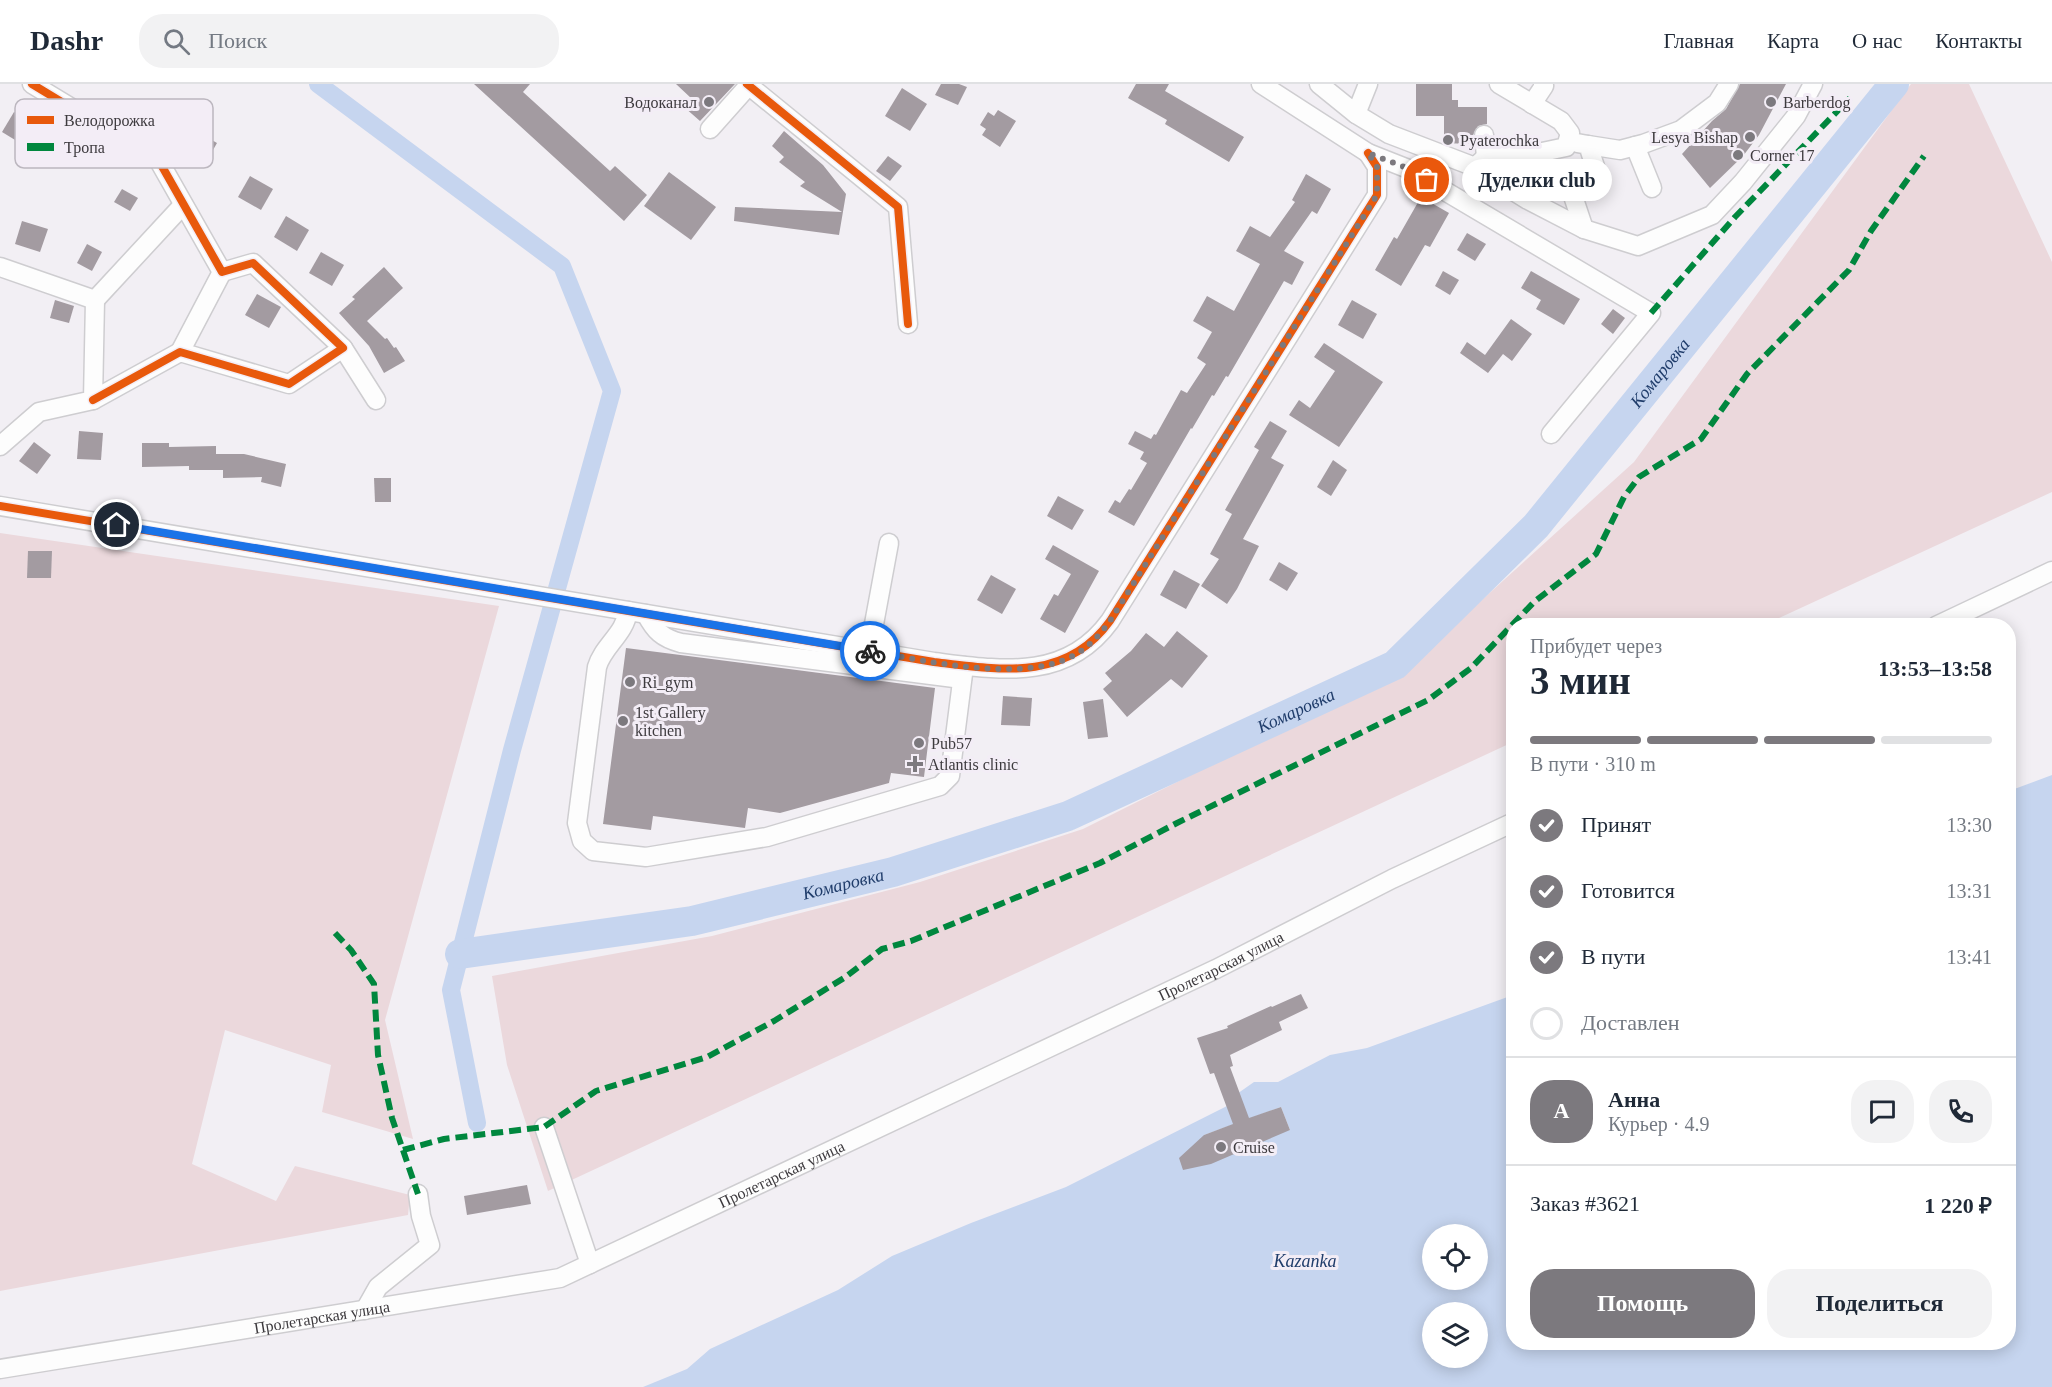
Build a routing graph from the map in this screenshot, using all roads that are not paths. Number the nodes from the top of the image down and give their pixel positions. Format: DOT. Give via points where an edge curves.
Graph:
graph roads {
  1 [pos="32,84"];
  2 [pos="1319,84"];
  3 [pos="1368,84"];
  4 [pos="1500,84"];
  5 [pos="1543,84"];
  6 [pos="1729,84"];
  7 [pos="1813,84"];
  8 [pos="749,85"];
  9 [pos="1265,85"];
  10 [pos="57,99"];
  11 [pos="1532,104"];
  12 [pos="1356,114"];
  13 [pos="710,129"];
  14 [pos="1484,135"];
  15 [pos="1568,141"];
  16 [pos="1588,145"];
  17 [pos="1635,146"];
  18 [pos="1368,153"];
  19 [pos="1481,162"];
  20 [pos="163,168"];
  21 [pos="1599,179"];
  22 [pos="1652,188"];
  23 [pos="1570,190"];
  24 [pos="183,205"];
  25 [pos="1584,229"];
  26 [pos="0,267"];
  27 [pos="222,272"];
  28 [pos="95,300"];
  29 [pos="908,324"];
  30 [pos="343,348"];
  31 [pos="180,352"];
  32 [pos="93,400"];
  33 [pos="376,400"];
  34 [pos="1551,434"];
  35 [pos="0,446"];
  36 [pos="0,506"];
  37 [pos="889,543"];
  38 [pos="2052,571"];
  39 [pos="628,611"];
  40 [pos="646,614"];
  41 [pos="1953,618"];
  42 [pos="869,651"];
  43 [pos="967,671"];
  44 [pos="1506,826"];
  45 [pos="544,1127"];
  46 [pos="418,1194"];
  47 [pos="590,1264"];
  48 [pos="365,1310"];
  49 [pos="0,1369"];
  1 -- 10 [label="street"];
  2 -- 12 [label="street"];
  3 -- 12 [label="street"];
  4 -- 11 [label="street"];
  5 -- 11 [label="street"];
  6 -- 17 [label="street" via="1717,103 1688,126"];
  7 -- 25 [label="street" via="1789,124 1712,215 1638,246"];
  8 -- 13 [label="street"];
  8 -- 29 [label="street" via="898,207"];
  9 -- 18 [label="street"];
  11 -- 15 [label="street" via="1561,121 1570,133"];
  12 -- 19 [label="street" via="1389,134"];
  14 -- 19 [label="street"];
  15 -- 16 [label="street"];
  15 -- 19 [label="street" via="1566,147"];
  16 -- 17 [label="street" via="1620,150"];
  16 -- 21 [label="street"];
  17 -- 22 [label="street"];
  18 -- 34 [label="street" via="1407,168 1651,313"];
  18 -- 43 [label="street" via="1377,167 1377,195 1104,630 1077,654 1054,664"];
  19 -- 25 [label="street" via="1528,200"];
  20 -- 24 [label="street"];
  23 -- 25 [label="street"];
  24 -- 27 [label="street"];
  24 -- 28 [label="street"];
  26 -- 28 [label="street"];
  27 -- 30 [label="street" via="253,262"];
  27 -- 31 [label="street"];
  28 -- 32 [label="street"];
  30 -- 31 [label="street" via="289,384"];
  30 -- 33 [label="street"];
  31 -- 32 [label="street"];
  32 -- 35 [label="street" via="39,412"];
  36 -- 39 [label="street"];
  37 -- 42 [label="street"];
  38 -- 41 [label="street"];
  39 -- 40 [label="street"];
  39 -- 43 [label="street" via="625,624 597,667 577,823 582,841 593,851 646,857 767,837 940,786 950,776"];
  40 -- 42 [label="street"];
  40 -- 43 [label="street" via="657,633 681,643"];
  42 -- 43 [label="street"];
  44 -- 47 [label="street, Пролетарская улица" via="1216,969"];
  45 -- 47 [label="street"];
  46 -- 48 [label="street" via="421,1216 435,1242 378,1287"];
  47 -- 48 [label="street, Пролетарская улица" via="560,1278"];
  48 -- 49 [label="street, Пролетарская улица"];
}
